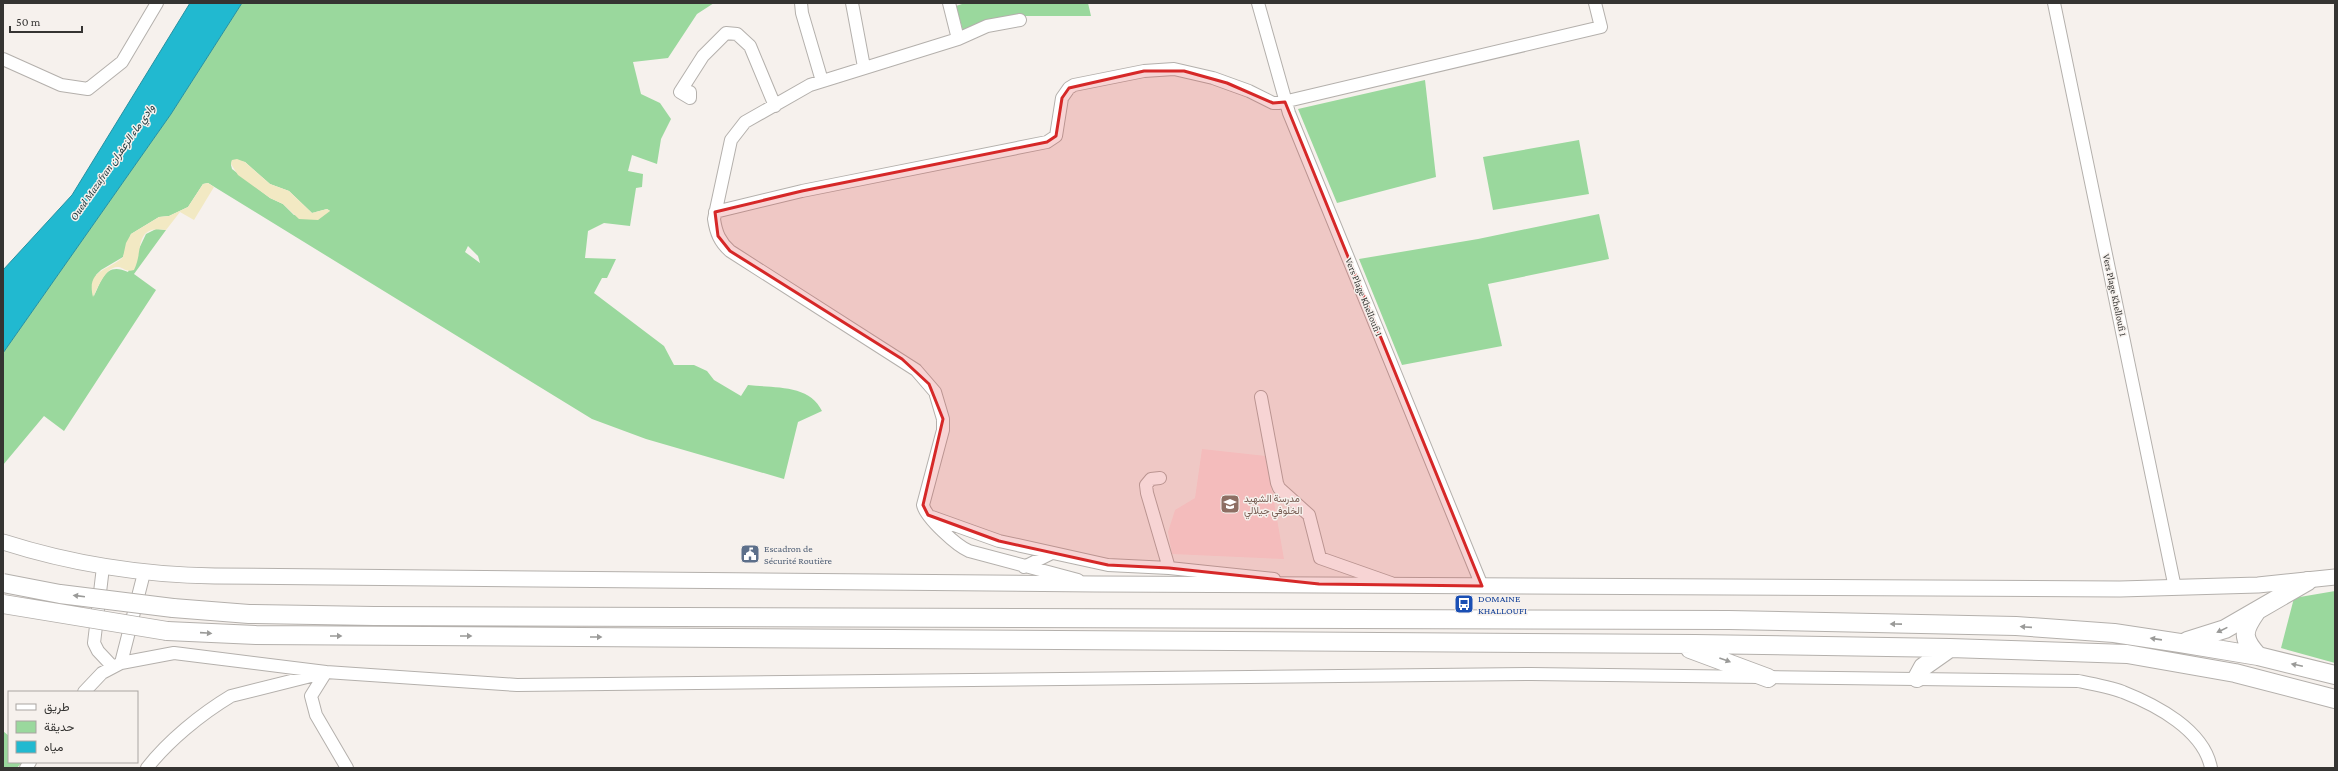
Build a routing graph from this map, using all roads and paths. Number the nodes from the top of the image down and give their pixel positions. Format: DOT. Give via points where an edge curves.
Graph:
graph roads {
  1 [pos="157,3"];
  2 [pos="801,3"];
  3 [pos="852,3"];
  4 [pos="949,3"];
  5 [pos="1258,3"];
  6 [pos="1596,3"];
  7 [pos="2054,3"];
  8 [pos="1020,20"];
  9 [pos="958,38"];
  10 [pos="3,59"];
  11 [pos="864,67"];
  12 [pos="822,81"];
  13 [pos="690,92"];
  14 [pos="1285,102"];
  15 [pos="775,106"];
  16 [pos="715,212"];
  17 [pos="1261,397"];
  18 [pos="1160,478"];
  19 [pos="928,515"];
  20 [pos="3,542"];
  21 [pos="1052,553"];
  22 [pos="103,567"];
  23 [pos="1024,567"];
  24 [pos="1169,568"];
  25 [pos="144,573"];
  26 [pos="2335,577"];
  27 [pos="2308,581"];
  28 [pos="3,583"];
  29 [pos="1096,584"];
  30 [pos="1319,584"];
  31 [pos="1396,585"];
  32 [pos="1482,586"];
  33 [pos="2176,588"];
  34 [pos="3,604"];
  35 [pos="2256,612"];
  36 [pos="1674,643"];
  37 [pos="2180,643"];
  38 [pos="1950,648"];
  39 [pos="2258,656"];
  40 [pos="117,665"];
  41 [pos="326,672"];
  42 [pos="2335,675"];
  43 [pos="1768,678"];
  44 [pos="1917,678"];
  45 [pos="85,691"];
  46 [pos="2335,699"];
  47 [pos="147,768"];
  48 [pos="347,768"];
  49 [pos="2211,768"];
  1 -- 10 [label="street" via="122,62 88,89 61,85"];
  2 -- 12 [label="street"];
  3 -- 11 [label="street"];
  4 -- 9 [label="street"];
  5 -- 14 [label="street, Vers Plage Khelloufi 1"];
  6 -- 14 [label="street" via="1601,27"];
  7 -- 33 [label="street, Vers Plage Khelloufi 1"];
  8 -- 9 [label="street" via="987,26"];
  9 -- 11 [label="street"];
  11 -- 12 [label="street"];
  12 -- 15 [label="street" via="810,85"];
  13 -- 15 [label="street" via="690,98 680,92 703,56 726,33 737,34 750,46"];
  14 -- 16 [label="street" via="1273,103 1241,88 1184,71 1144,71 1069,88 1062,98 1056,136 1047,142 802,191"];
  14 -- 32 [label="street, Vers Plage Khelloufi 1"];
  15 -- 16 [label="street" via="746,122 731,140"];
  16 -- 19 [label="street" via="718,236 730,251 902,359 935,392 943,419 943,430 923,505"];
  17 -- 31 [label="street" via="1277,483 1279,488 1309,515 1316,551 1320,558"];
  18 -- 24 [label="street" via="1151,479 1146,485"];
  19 -- 21 [label="street" via="999,541"];
  19 -- 23 [label="street" via="966,550"];
  20 -- 22 [label="main road"];
  21 -- 23 [label="street"];
  21 -- 24 [label="street" via="1113,566"];
  22 -- 25 [label="main road"];
  22 -- 40 [label="street" via="94,643 98,651"];
  23 -- 29 [label="street"];
  24 -- 30 [label="street"];
  25 -- 29 [label="main road" via="239,577"];
  25 -- 40 [label="street"];
  26 -- 27 [label="main road"];
  27 -- 33 [label="main road"];
  27 -- 35 [label="highway"];
  37 -- 28 [label="highway, one-way, bridge" via="2114,633 2016,626 1729,620 249,614 173,608 60,594"];
  29 -- 30 [label="main road"];
  30 -- 31 [label="main road"];
  31 -- 32 [label="main road"];
  32 -- 33 [label="main road"];
  34 -- 36 [label="highway, one-way, bridge" via="167,631 264,635"];
  35 -- 37 [label="highway, one-way" via="2217,633"];
  35 -- 39 [label="highway" via="2247,627 2246,638"];
  36 -- 38 [label="highway"];
  36 -- 43 [label="highway, one-way"];
  37 -- 39 [label="highway"];
  38 -- 44 [label="highway" via="1923,667"];
  38 -- 46 [label="highway" via="2127,654 2235,673"];
  42 -- 39 [label="highway, one-way"];
  40 -- 41 [label="street" via="174,653"];
  40 -- 45 [label="street" via="102,673"];
  41 -- 43 [label="street" via="517,685 1531,674"];
  41 -- 47 [label="street" via="230,696 181,734"];
  41 -- 48 [label="street" via="311,696 316,715"];
  43 -- 44 [label="street"];
  44 -- 49 [label="street" via="2078,680 2122,692 2158,708 2185,729 2201,744"];
}
